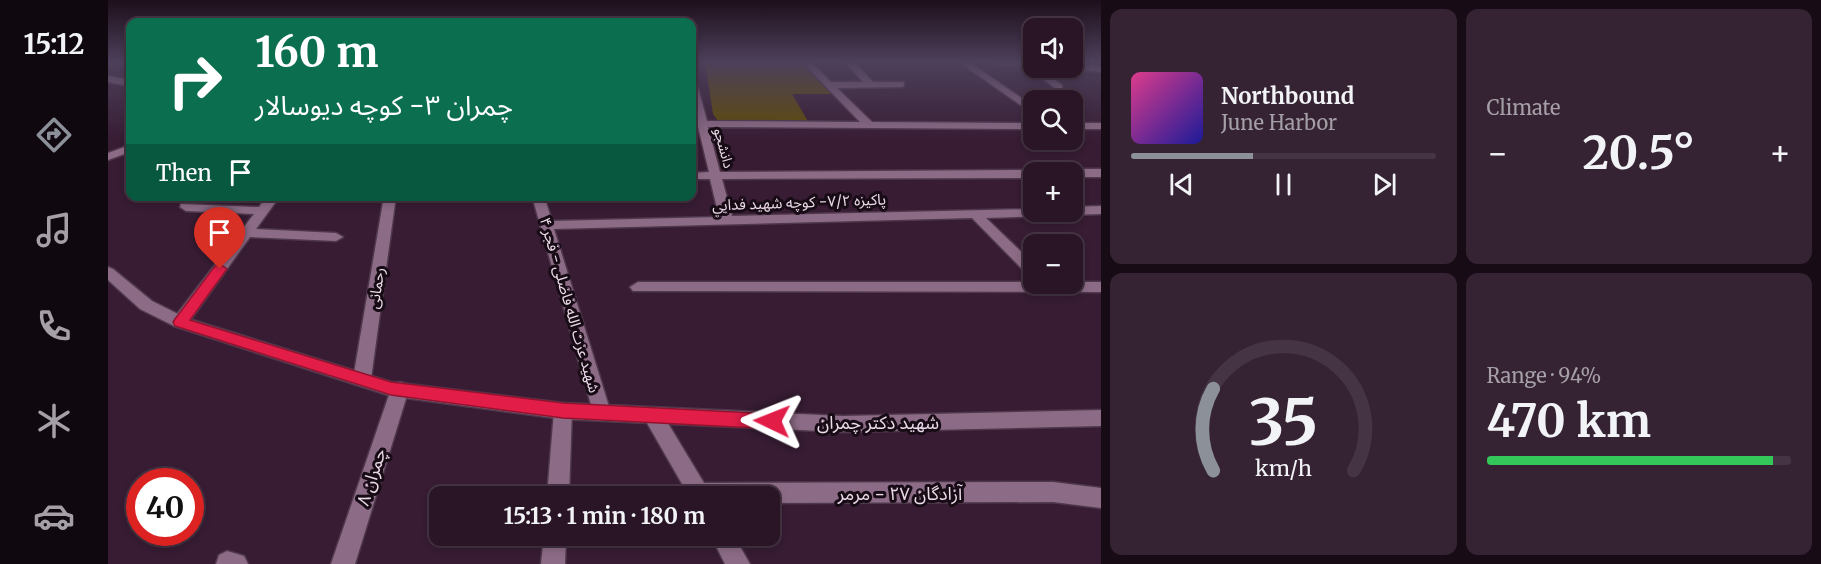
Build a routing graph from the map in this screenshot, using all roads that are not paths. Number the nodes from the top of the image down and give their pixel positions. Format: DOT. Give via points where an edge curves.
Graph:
graph roads {
  1 [pos="830,88"];
  2 [pos="1001,88"];
  3 [pos="1023,103"];
  4 [pos="697,124"];
  5 [pos="869,125"];
  6 [pos="1023,126"];
  7 [pos="1083,126"];
  8 [pos="1101,126"];
  9 [pos="126,150"];
  10 [pos="108,157"];
  11 [pos="1083,173"];
  12 [pos="1101,173"];
  13 [pos="1023,174"];
  14 [pos="696,176"];
  15 [pos="716,176"];
  16 [pos="270,201"];
  17 [pos="389,201"];
  18 [pos="540,201"];
  19 [pos="186,207"];
  20 [pos="1101,210"];
  21 [pos="263,211"];
  22 [pos="1083,211"];
  23 [pos="1023,213"];
  24 [pos="975,214"];
  25 [pos="727,220"];
  26 [pos="547,225"];
  27 [pos="246,233"];
  28 [pos="336,237"];
  29 [pos="1023,262"];
  30 [pos="108,272"];
  31 [pos="1023,285"];
  32 [pos="1083,286"];
  33 [pos="638,287"];
  34 [pos="1101,287"];
  35 [pos="180,322"];
  36 [pos="362,379"];
  37 [pos="400,389"];
  38 [pos="563,411"];
  39 [pos="602,413"];
  40 [pos="652,416"];
  41 [pos="1101,418"];
  42 [pos="559,486"];
  43 [pos="694,486"];
  44 [pos="780,494"];
  45 [pos="1101,498"];
  46 [pos="554,546"];
  47 [pos="728,546"];
  48 [pos="343,564"];
  49 [pos="553,564"];
  50 [pos="738,564"];
  1 -- 5 [label="street"];
  2 -- 3 [label="street"];
  4 -- 5 [label="street"];
  4 -- 15 [label="street, دانشجو"];
  5 -- 6 [label="street"];
  7 -- 8 [label="street"];
  9 -- 10 [label="street"];
  11 -- 12 [label="street"];
  13 -- 15 [label="street"];
  14 -- 15 [label="street"];
  15 -- 25 [label="street, دانشجو"];
  16 -- 21 [label="street"];
  17 -- 36 [label="street, رحمانی"];
  18 -- 26 [label="street, شهید عزت الله فاضلی - فجر ۴"];
  19 -- 21 [label="street"];
  20 -- 22 [label="street"];
  21 -- 27 [label="street"];
  23 -- 24 [label="street, پاکیزه ۷/۲- كوچه شهيد فدايي"];
  24 -- 25 [label="street, پاکیزه ۷/۲- كوچه شهيد فدايي"];
  24 -- 29 [label="street"];
  25 -- 26 [label="street, پاکیزه ۷/۲- كوچه شهيد فدايي"];
  26 -- 39 [label="street, شهید عزت الله فاضلی - فجر ۴"];
  27 -- 28 [label="street"];
  27 -- 35 [label="street"];
  30 -- 35 [label="street, شهید دکتر چمران" via="146,305"];
  31 -- 33 [label="street"];
  32 -- 34 [label="street"];
  35 -- 36 [label="street, شهید دکتر چمران"];
  36 -- 37 [label="street, شهید دکتر چمران"];
  37 -- 38 [label="street, شهید دکتر چمران"];
  37 -- 48 [label="street, چمران ۸"];
  38 -- 39 [label="street, شهید دکتر چمران"];
  38 -- 42 [label="street"];
  39 -- 40 [label="street, شهید دکتر چمران"];
  40 -- 41 [label="street, شهید دکتر چمران" via="843,424"];
  40 -- 43 [label="street"];
  44 -- 45 [label="street, آزادگان ۲۷ - مرمر" via="1053,492"];
  46 -- 49 [label="street"];
  47 -- 50 [label="street"];
}
